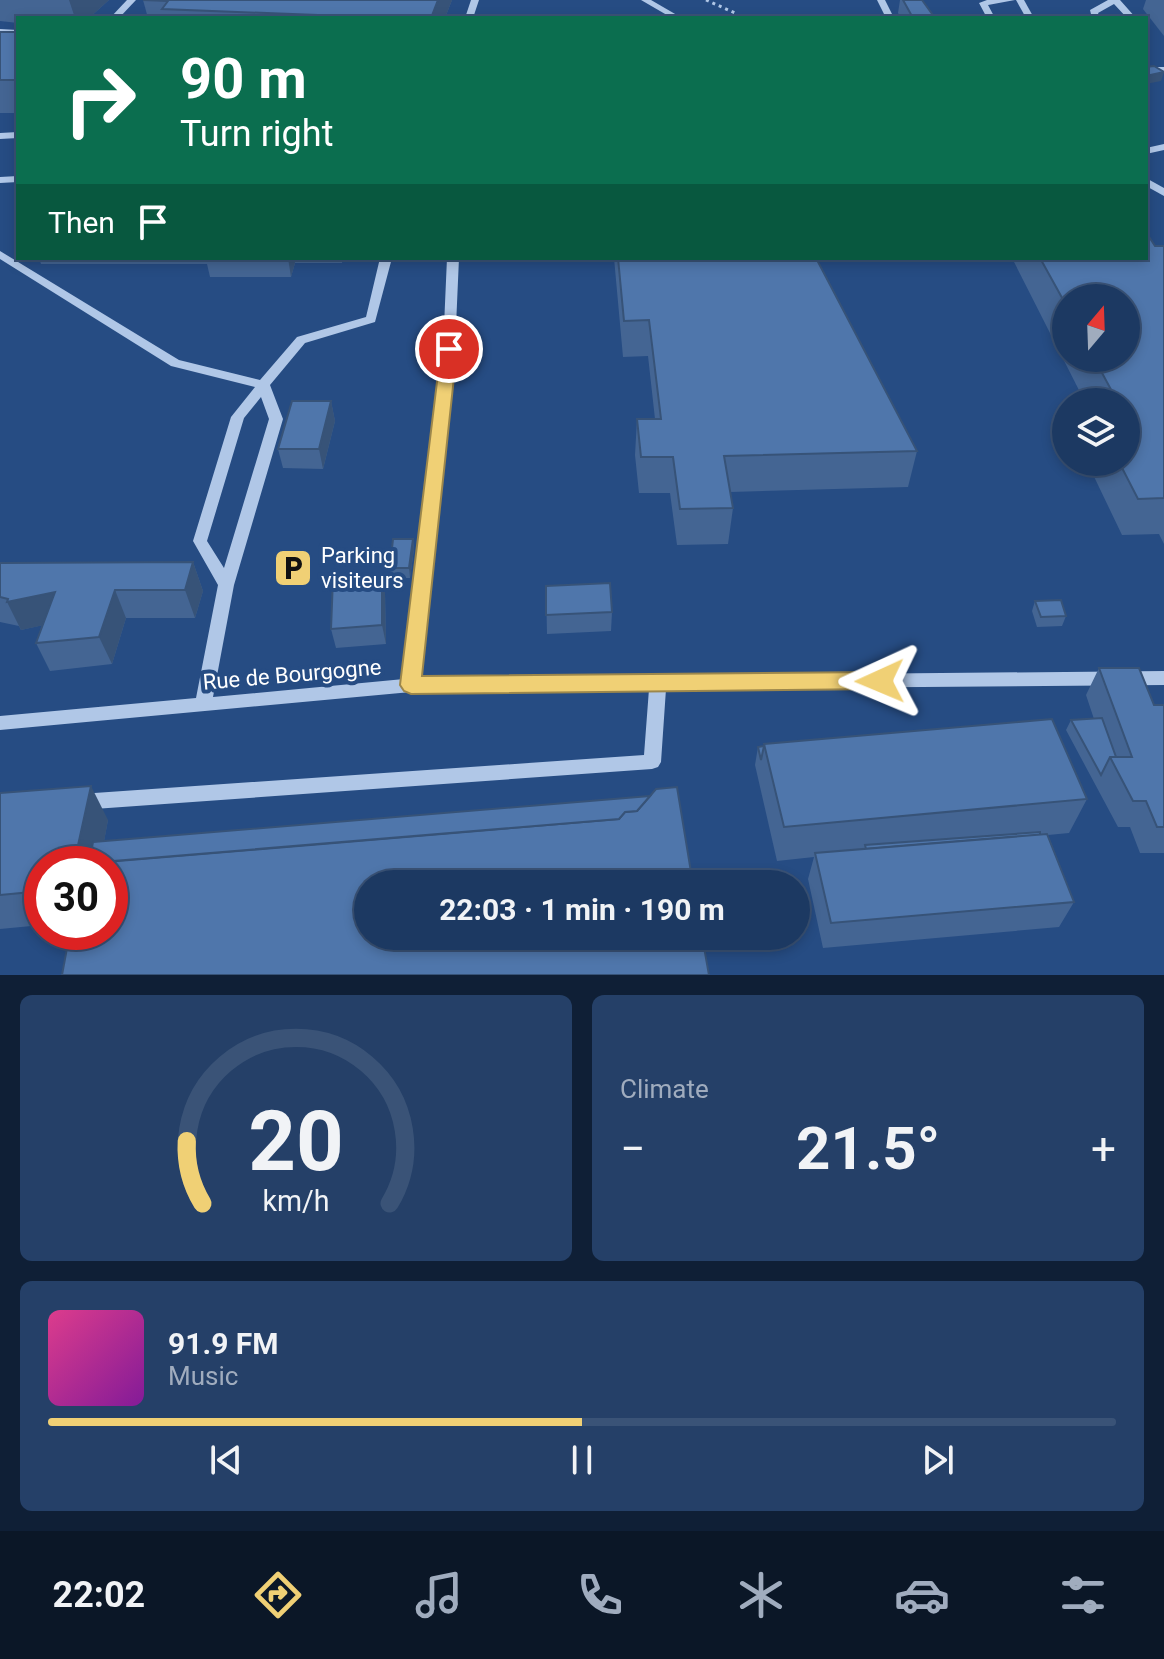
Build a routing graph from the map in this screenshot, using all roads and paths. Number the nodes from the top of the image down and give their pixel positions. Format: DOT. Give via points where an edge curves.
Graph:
graph roads {
  1 [pos="132,0"];
  2 [pos="645,0"];
  3 [pos="706,0"];
  4 [pos="1011,0"];
  5 [pos="1114,0"];
  6 [pos="116,16"];
  7 [pos="674,16"];
  8 [pos="737,16"];
  9 [pos="990,16"];
  10 [pos="1095,16"];
  11 [pos="1130,16"];
  12 [pos="0,254"];
  13 [pos="386,260"];
  14 [pos="453,260"];
  15 [pos="263,385"];
  16 [pos="226,585"];
  17 [pos="1164,678"];
  18 [pos="658,683"];
  19 [pos="411,685"];
  20 [pos="203,705"];
  21 [pos="0,723"];
  22 [pos="64,803"];
  1 -- 6 [label="street"];
  2 -- 7 [label="street"];
  3 -- 8 [label="path"];
  4 -- 9 [label="street" via="983,3"];
  5 -- 10 [label="street" via="1093,12"];
  5 -- 11 [label="street"];
  12 -- 15 [label="street" via="175,363"];
  13 -- 15 [label="street" via="371,319 301,340"];
  14 -- 19 [label="street" via="449,349"];
  15 -- 16 [label="street" via="276,419"];
  15 -- 16 [label="street" via="238,417 200,541"];
  16 -- 20 [label="street"];
  17 -- 18 [label="street, Rue de Bourgogne"];
  18 -- 19 [label="street, Rue de Bourgogne"];
  18 -- 22 [label="street" via="652,762"];
  19 -- 20 [label="street, Rue de Bourgogne"];
  20 -- 21 [label="street, Rue de Bourgogne"];
}
